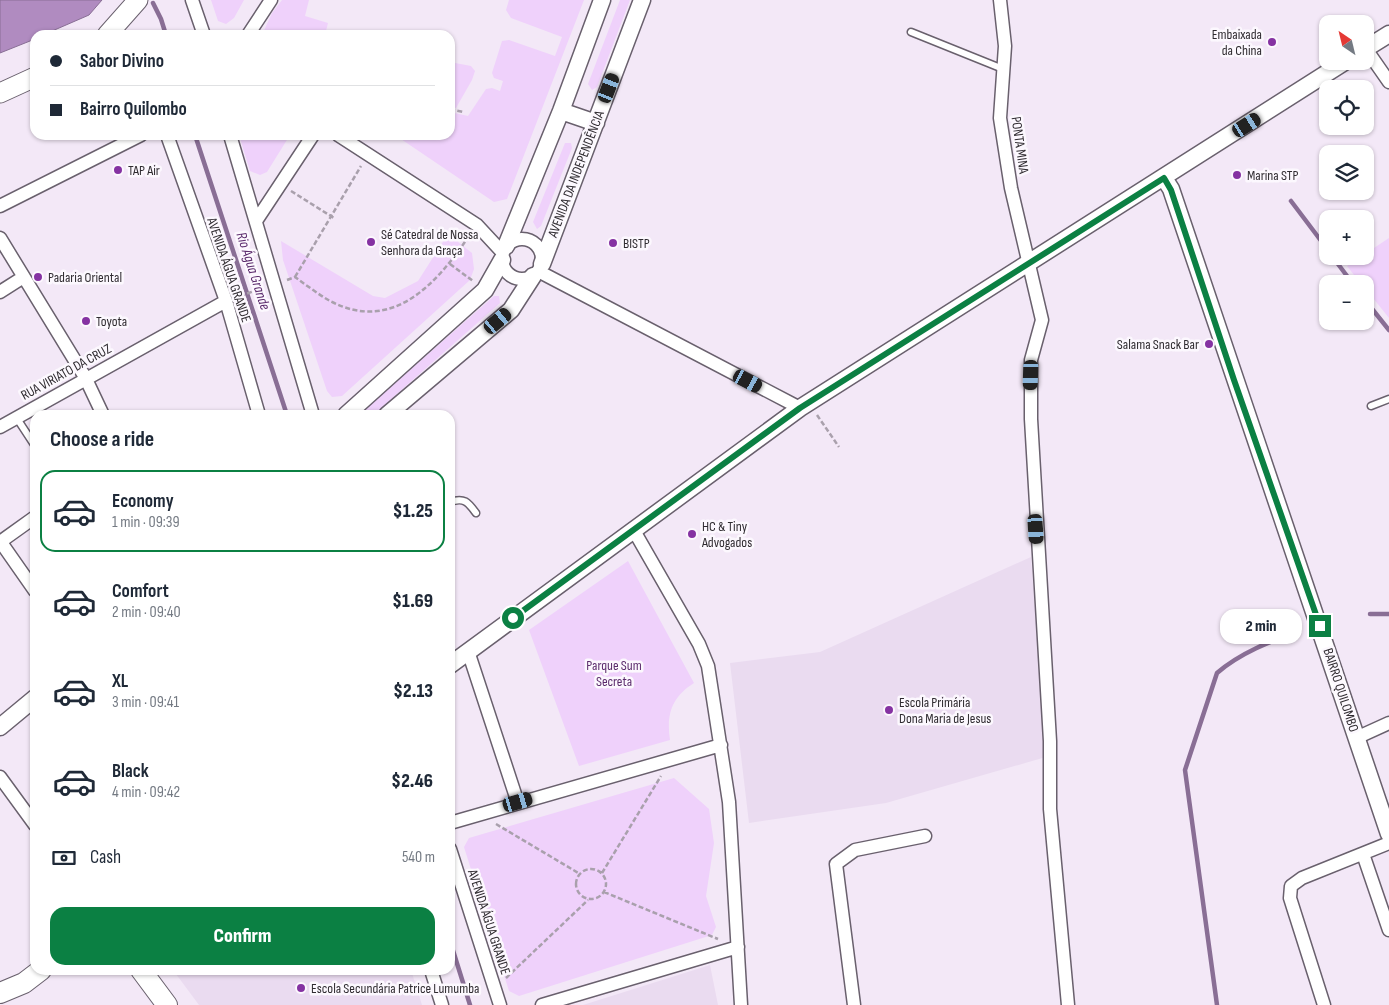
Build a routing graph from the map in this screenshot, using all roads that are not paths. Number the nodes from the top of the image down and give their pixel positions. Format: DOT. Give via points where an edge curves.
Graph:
graph roads {
  1 [pos="192,0"];
  2 [pos="271,0"];
  3 [pos="602,0"];
  4 [pos="642,0"];
  5 [pos="1000,0"];
  6 [pos="133,7"];
  7 [pos="112,30"];
  8 [pos="202,30"];
  9 [pos="251,30"];
  10 [pos="911,32"];
  11 [pos="1389,34"];
  12 [pos="1374,44"];
  13 [pos="1374,60"];
  14 [pos="1003,69"];
  15 [pos="1332,70"];
  16 [pos="30,79"];
  17 [pos="1389,82"];
  18 [pos="0,93"];
  19 [pos="561,111"];
  20 [pos="596,123"];
  21 [pos="131,140"];
  22 [pos="169,140"];
  23 [pos="232,140"];
  24 [pos="310,140"];
  25 [pos="347,140"];
  26 [pos="1164,178"];
  27 [pos="0,206"];
  28 [pos="256,221"];
  29 [pos="0,238"];
  30 [pos="504,253"];
  31 [pos="1027,263"];
  32 [pos="538,270"];
  33 [pos="22,278"];
  34 [pos="0,292"];
  35 [pos="226,301"];
  36 [pos="85,377"];
  37 [pos="1389,399"];
  38 [pos="805,406"];
  39 [pos="1371,406"];
  40 [pos="101,410"];
  41 [pos="258,410"];
  42 [pos="312,410"];
  43 [pos="352,410"];
  44 [pos="393,410"];
  45 [pos="16,417"];
  46 [pos="0,426"];
  47 [pos="30,438"];
  48 [pos="455,500"];
  49 [pos="476,513"];
  50 [pos="30,521"];
  51 [pos="634,528"];
  52 [pos="0,542"];
  53 [pos="30,584"];
  54 [pos="468,651"];
  55 [pos="455,661"];
  56 [pos="30,702"];
  57 [pos="1389,723"];
  58 [pos="0,726"];
  59 [pos="1356,738"];
  60 [pos="721,745"];
  61 [pos="0,776"];
  62 [pos="518,802"];
  63 [pos="30,818"];
  64 [pos="455,821"];
  65 [pos="1389,834"];
  66 [pos="925,836"];
  67 [pos="1389,843"];
  68 [pos="1363,854"];
  69 [pos="455,865"];
  70 [pos="1389,930"];
  71 [pos="738,947"];
  72 [pos="34,975"];
  73 [pos="145,975"];
  74 [pos="433,975"];
  75 [pos="0,992"];
  76 [pos="0,999"];
  77 [pos="2,1005"];
  78 [pos="167,1005"];
  79 [pos="442,1005"];
  80 [pos="500,1005"];
  81 [pos="542,1005"];
  82 [pos="741,1005"];
  83 [pos="854,1005"];
  84 [pos="1068,1005"];
  85 [pos="1324,1005"];
  1 -- 8 [label="street"];
  2 -- 9 [label="street"];
  3 -- 19 [label="street"];
  4 -- 20 [label="street, AVENIDA DA INDEPENDÊNCIA"];
  5 -- 14 [label="street, PONTA MINA" via="1005,46"];
  6 -- 7 [label="main road"];
  10 -- 14 [label="lane"];
  11 -- 12 [label="street"];
  13 -- 17 [label="street"];
  14 -- 31 [label="street, PONTA MINA" via="1000,118"];
  15 -- 26 [label="street"];
  16 -- 18 [label="main road"];
  19 -- 20 [label="street"];
  19 -- 30 [label="street"];
  20 -- 32 [label="street, AVENIDA DA INDEPENDÊNCIA"];
  21 -- 27 [label="street"];
  22 -- 35 [label="street, AVENIDA ÁGUA GRANDE"];
  23 -- 28 [label="street"];
  24 -- 28 [label="street"];
  25 -- 30 [label="street" via="477,225"];
  26 -- 31 [label="street"];
  26 -- 59 [label="street, BAIRRO QUILOMBO" via="1171,190"];
  28 -- 42 [label="street"];
  29 -- 33 [label="street"];
  30 -- 32 [label="street" via="507,272 513,277 520,279"];
  30 -- 32 [label="street" via="518,239 532,240 541,250"];
  30 -- 43 [label="street" via="485,290"];
  31 -- 38 [label="street"];
  31 -- 84 [label="street, PONTA MINA" via="1042,320 1031,360 1031,428 1050,741 1050,809"];
  32 -- 38 [label="street"];
  32 -- 44 [label="street, AVENIDA DA INDEPENDÊNCIA" via="512,310"];
  33 -- 34 [label="street"];
  33 -- 36 [label="street"];
  35 -- 36 [label="street, RUA VIRIATO DA CRUZ"];
  35 -- 41 [label="street, AVENIDA ÁGUA GRANDE"];
  36 -- 40 [label="street"];
  36 -- 45 [label="street, RUA VIRIATO DA CRUZ"];
  37 -- 39 [label="lane"];
  38 -- 51 [label="street"];
  45 -- 46 [label="street, RUA VIRIATO DA CRUZ"];
  45 -- 47 [label="lane"];
  48 -- 49 [label="lane" via="465,500"];
  50 -- 52 [label="street"];
  51 -- 54 [label="street"];
  51 -- 60 [label="street" via="704,655"];
  52 -- 53 [label="street"];
  54 -- 55 [label="street"];
  54 -- 62 [label="street"];
  56 -- 58 [label="street"];
  57 -- 59 [label="street"];
  59 -- 65 [label="street, BAIRRO QUILOMBO"];
  60 -- 62 [label="street"];
  60 -- 71 [label="street" via="729,802"];
  61 -- 63 [label="street"];
  62 -- 64 [label="street"];
  66 -- 83 [label="street" via="855,850 836,864"];
  67 -- 68 [label="street"];
  68 -- 70 [label="street"];
  68 -- 85 [label="street" via="1302,878 1290,892"];
  69 -- 80 [label="street, AVENIDA ÁGUA GRANDE"];
  71 -- 81 [label="street"];
  71 -- 82 [label="street"];
  72 -- 75 [label="main road" via="24,983"];
  73 -- 78 [label="main road"];
  74 -- 79 [label="street"];
  76 -- 77 [label="street"];
}
